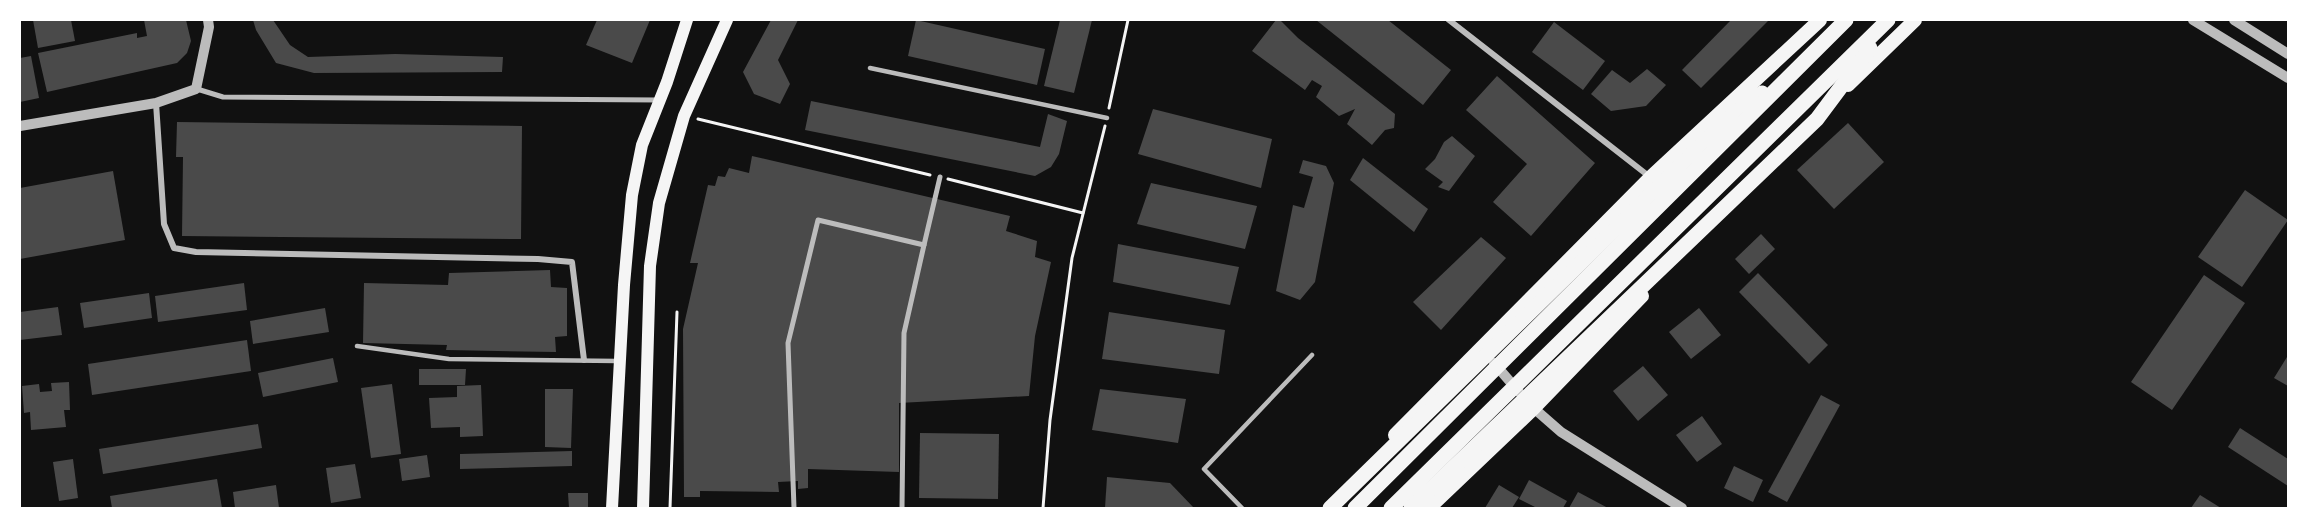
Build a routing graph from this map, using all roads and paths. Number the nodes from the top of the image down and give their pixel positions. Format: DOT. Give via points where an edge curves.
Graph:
graph roads {
  1 [pos="208,20"];
  2 [pos="687,20"];
  3 [pos="727,20"];
  4 [pos="1128,20"];
  5 [pos="1449,20"];
  6 [pos="1820,20"];
  7 [pos="1846,20"];
  8 [pos="1890,20"];
  9 [pos="1915,20"];
  10 [pos="2193,20"];
  11 [pos="2234,20"];
  12 [pos="2289,54"];
  13 [pos="1799,67"];
  14 [pos="870,68"];
  15 [pos="2289,78"];
  16 [pos="196,89"];
  17 [pos="659,100"];
  18 [pos="156,103"];
  19 [pos="684,116"];
  20 [pos="1107,118"];
  21 [pos="20,126"];
  22 [pos="940,177"];
  23 [pos="1650,177"];
  24 [pos="1083,213"];
  25 [pos="924,245"];
  26 [pos="677,312"];
  27 [pos="357,346"];
  28 [pos="1481,348"];
  29 [pos="1312,356"];
  30 [pos="584,360"];
  31 [pos="620,361"];
  32 [pos="1533,409"];
  33 [pos="1334,505"];
  34 [pos="612,508"];
  35 [pos="643,508"];
  36 [pos="670,508"];
  37 [pos="794,508"];
  38 [pos="902,508"];
  39 [pos="1043,508"];
  40 [pos="1242,508"];
  41 [pos="1321,508"];
  42 [pos="1355,508"];
  43 [pos="1391,508"];
  44 [pos="1411,508"];
  45 [pos="1429,508"];
  46 [pos="1682,508"];
  1 -- 16 [label="street"];
  2 -- 17 [label="main road"];
  3 -- 19 [label="main road"];
  4 -- 20 [label="path"];
  5 -- 23 [label="street"];
  6 -- 23 [label="main road"];
  7 -- 13 [label="highway"];
  8 -- 43 [label="highway"];
  8 -- 44 [label="highway" via="1817,119"];
  9 -- 32 [label="main road" via="1814,118"];
  10 -- 15 [label="street"];
  11 -- 12 [label="street"];
  13 -- 33 [label="highway" via="1733,114"];
  13 -- 42 [label="highway"];
  14 -- 20 [label="lane"];
  16 -- 17 [label="street" via="223,97"];
  16 -- 18 [label="street"];
  17 -- 31 [label="main road" via="642,145 632,195"];
  18 -- 21 [label="street"];
  18 -- 30 [label="street" via="164,224 174,248 196,252 572,262"];
  19 -- 22 [label="path"];
  19 -- 35 [label="main road" via="659,203 650,267"];
  20 -- 24 [label="path"];
  22 -- 24 [label="path"];
  22 -- 25 [label="street"];
  23 -- 28 [label="main road"];
  24 -- 39 [label="path" via="1067,293"];
  25 -- 37 [label="street" via="818,220 788,343"];
  25 -- 38 [label="street" via="904,333"];
  26 -- 36 [label="path"];
  27 -- 30 [label="lane" via="449,359"];
  28 -- 32 [label="street"];
  28 -- 41 [label="main road"];
  29 -- 40 [label="lane" via="1204,469"];
  30 -- 31 [label="lane"];
  31 -- 34 [label="main road"];
  32 -- 45 [label="main road"];
  32 -- 46 [label="street" via="1561,432"];
}
